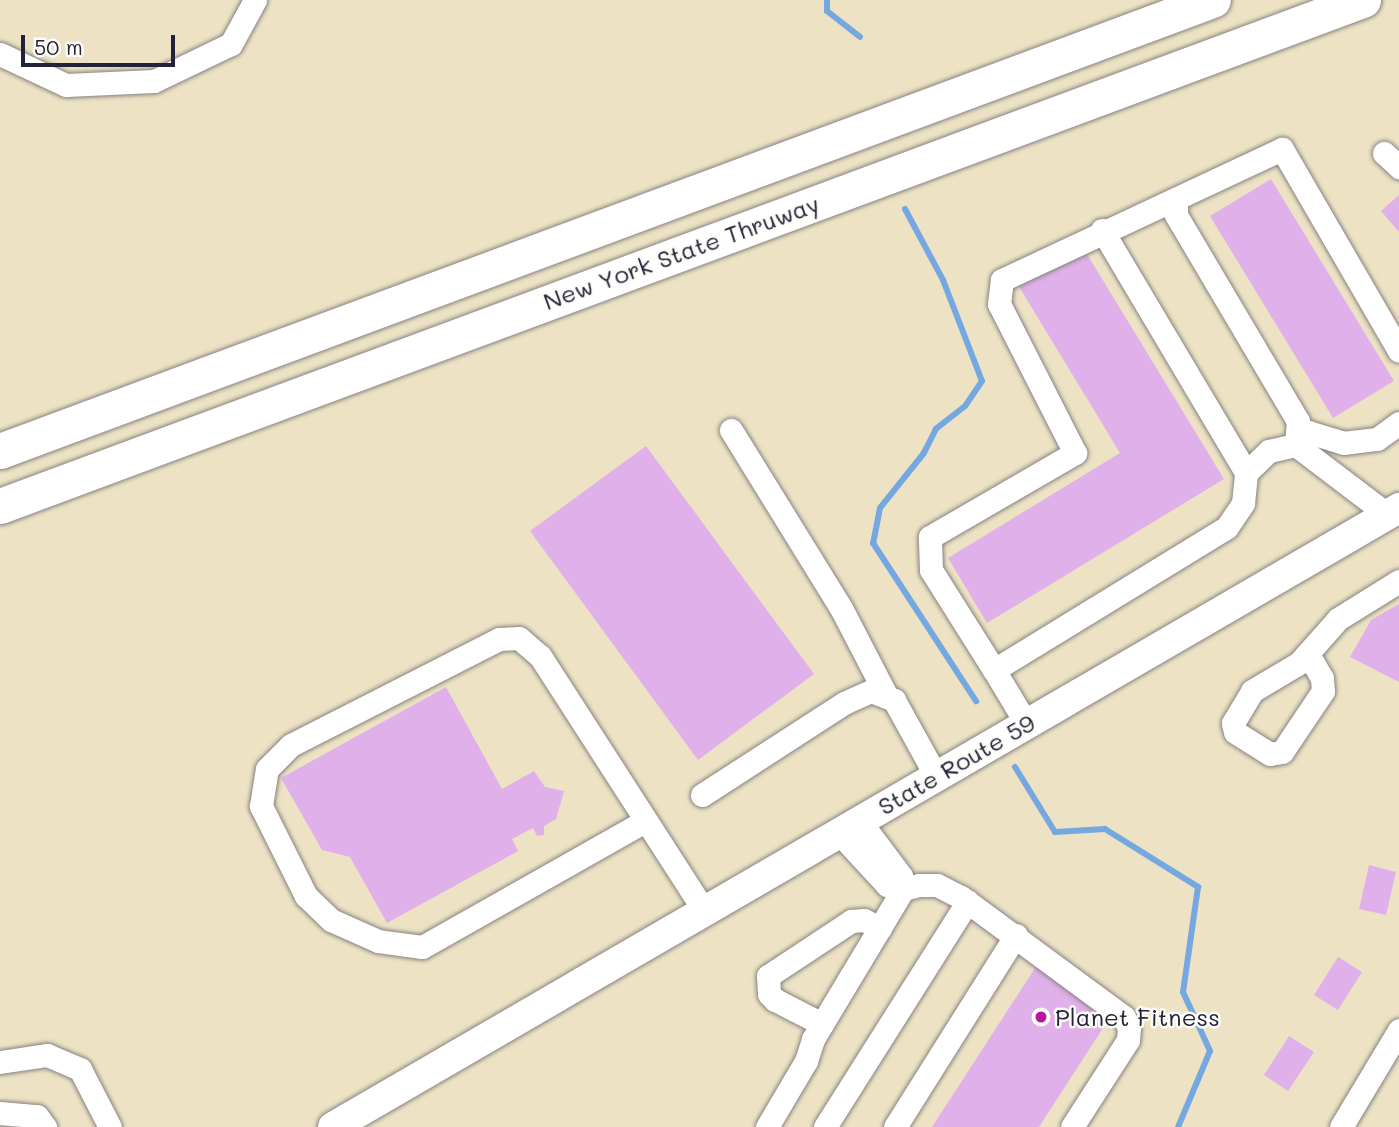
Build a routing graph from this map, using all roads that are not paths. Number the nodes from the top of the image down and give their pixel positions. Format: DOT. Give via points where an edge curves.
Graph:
graph roads {
  1 [pos="255,0"];
  2 [pos="1213,0"];
  3 [pos="1363,0"];
  4 [pos="0,54"];
  5 [pos="1176,200"];
  6 [pos="1102,230"];
  7 [pos="1399,351"];
  8 [pos="1399,423"];
  9 [pos="731,430"];
  10 [pos="1296,445"];
  11 [pos="0,452"];
  12 [pos="1246,473"];
  13 [pos="0,506"];
  14 [pos="1394,512"];
  15 [pos="1399,581"];
  16 [pos="1308,654"];
  17 [pos="994,670"];
  18 [pos="885,692"];
  19 [pos="1026,723"];
  20 [pos="936,776"];
  21 [pos="702,795"];
  22 [pos="645,821"];
  23 [pos="849,826"];
  24 [pos="903,889"];
  25 [pos="968,901"];
  26 [pos="704,910"];
  27 [pos="880,928"];
  28 [pos="1016,935"];
  29 [pos="821,1024"];
  30 [pos="1399,1030"];
  31 [pos="0,1062"];
  32 [pos="0,1113"];
  33 [pos="45,1127"];
  34 [pos="110,1127"];
  35 [pos="333,1127"];
  36 [pos="767,1127"];
  37 [pos="825,1127"];
  38 [pos="895,1127"];
  39 [pos="1072,1127"];
  40 [pos="1341,1127"];
  1 -- 4 [label="street" via="231,44 154,81 66,85"];
  2 -- 11 [label="highway, New York State Thruway"];
  3 -- 13 [label="highway, New York State Thruway"];
  5 -- 6 [label="street"];
  5 -- 7 [label="street" via="1282,149"];
  5 -- 10 [label="street" via="1176,215 1298,421"];
  6 -- 12 [label="street"];
  6 -- 17 [label="street" via="1002,281 999,304 1075,453 930,537 931,570"];
  8 -- 10 [label="street" via="1377,439 1343,443 1308,432"];
  9 -- 18 [label="street" via="835,598"];
  10 -- 12 [label="street" via="1269,451"];
  10 -- 14 [label="street"];
  12 -- 17 [label="street" via="1243,503 1227,527"];
  14 -- 19 [label="main road, State Route 59"];
  15 -- 16 [label="street" via="1338,619"];
  17 -- 19 [label="street"];
  18 -- 20 [label="street" via="907,717"];
  18 -- 21 [label="street" via="871,691 844,703"];
  19 -- 20 [label="main road, State Route 59"];
  20 -- 23 [label="main road, State Route 59"];
  22 -- 22 [label="street" via="540,656 519,638 499,639 291,745 267,769 261,806 306,896 331,919 378,941 422,947"];
  22 -- 26 [label="street"];
  23 -- 24 [label="street" via="901,876"];
  23 -- 26 [label="main road, State Route 59"];
  24 -- 25 [label="street" via="937,886"];
  24 -- 27 [label="street"];
  25 -- 28 [label="street"];
  25 -- 37 [label="street"];
  26 -- 35 [label="main road, State Route 59"];
  27 -- 29 [label="street"];
  27 -- 29 [label="street" via="864,920 852,921 768,976 769,994 775,1000"];
  28 -- 38 [label="street"];
  28 -- 39 [label="street" via="1124,1017 1129,1028 1128,1040"];
  29 -- 36 [label="street" via="806,1061"];
  30 -- 40 [label="street"];
  31 -- 34 [label="street" via="47,1055 80,1069"];
  32 -- 33 [label="street" via="37,1116"];
}
